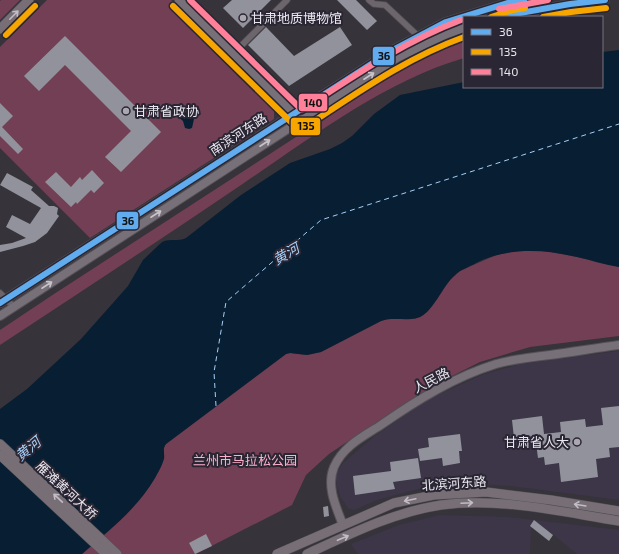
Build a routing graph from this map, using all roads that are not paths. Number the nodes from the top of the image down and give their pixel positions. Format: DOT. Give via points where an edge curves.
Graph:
graph roads {
  1 [pos="29,0"];
  2 [pos="178,0"];
  3 [pos="287,0"];
  4 [pos="369,0"];
  5 [pos="520,0"];
  6 [pos="605,0"];
  7 [pos="387,2"];
  8 [pos="466,16"];
  9 [pos="506,16"];
  10 [pos="463,17"];
  11 [pos="463,28"];
  12 [pos="0,29"];
  13 [pos="418,36"];
  14 [pos="233,54"];
  15 [pos="293,113"];
  16 [pos="301,120"];
  17 [pos="0,293"];
  18 [pos="3,301"];
  19 [pos="14,307"];
  20 [pos="0,316"];
  21 [pos="619,345"];
  22 [pos="0,444"];
  23 [pos="0,454"];
  24 [pos="619,511"];
  25 [pos="619,521"];
  26 [pos="343,525"];
  27 [pos="106,554"];
  28 [pos="117,554"];
  29 [pos="277,554"];
  30 [pos="307,554"];
  12 -- 1 [label="main road, one-way"];
  2 -- 14 [label="main road"];
  3 -- 14 [label="street"];
  4 -- 7 [label="street" via="374,4"];
  5 -- 8 [label="main road, 南滨河东路"];
  6 -- 9 [label="main road"];
  7 -- 13 [label="street"];
  10 -- 13 [label="main road, 南滨河东路"];
  16 -- 11 [label="main road, 南滨河东路, one-way" via="397,58"];
  13 -- 15 [label="main road, 南滨河东路"];
  14 -- 15 [label="main road"];
  15 -- 16 [label="main road"];
  15 -- 18 [label="main road, 南滨河东路"];
  19 -- 16 [label="main road, 南滨河东路, one-way"];
  17 -- 18 [label="street"];
  18 -- 19 [label="street"];
  19 -- 20 [label="main road, 南滨河东路"];
  21 -- 26 [label="main road, 人民路" via="495,364 434,390 415,402 350,445 338,459 332,486"];
  28 -- 22 [label="main road, 雁滩黄河大桥, one-way"];
  23 -- 27 [label="main road, 雁滩黄河大桥"];
  24 -- 26 [label="main road, 北滨河东路, one-way" via="486,492 434,494 394,503"];
  30 -- 25 [label="main road, 北滨河东路, one-way" via="382,521 441,505 491,503"];
  26 -- 29 [label="main road, 北滨河东路"];
}
